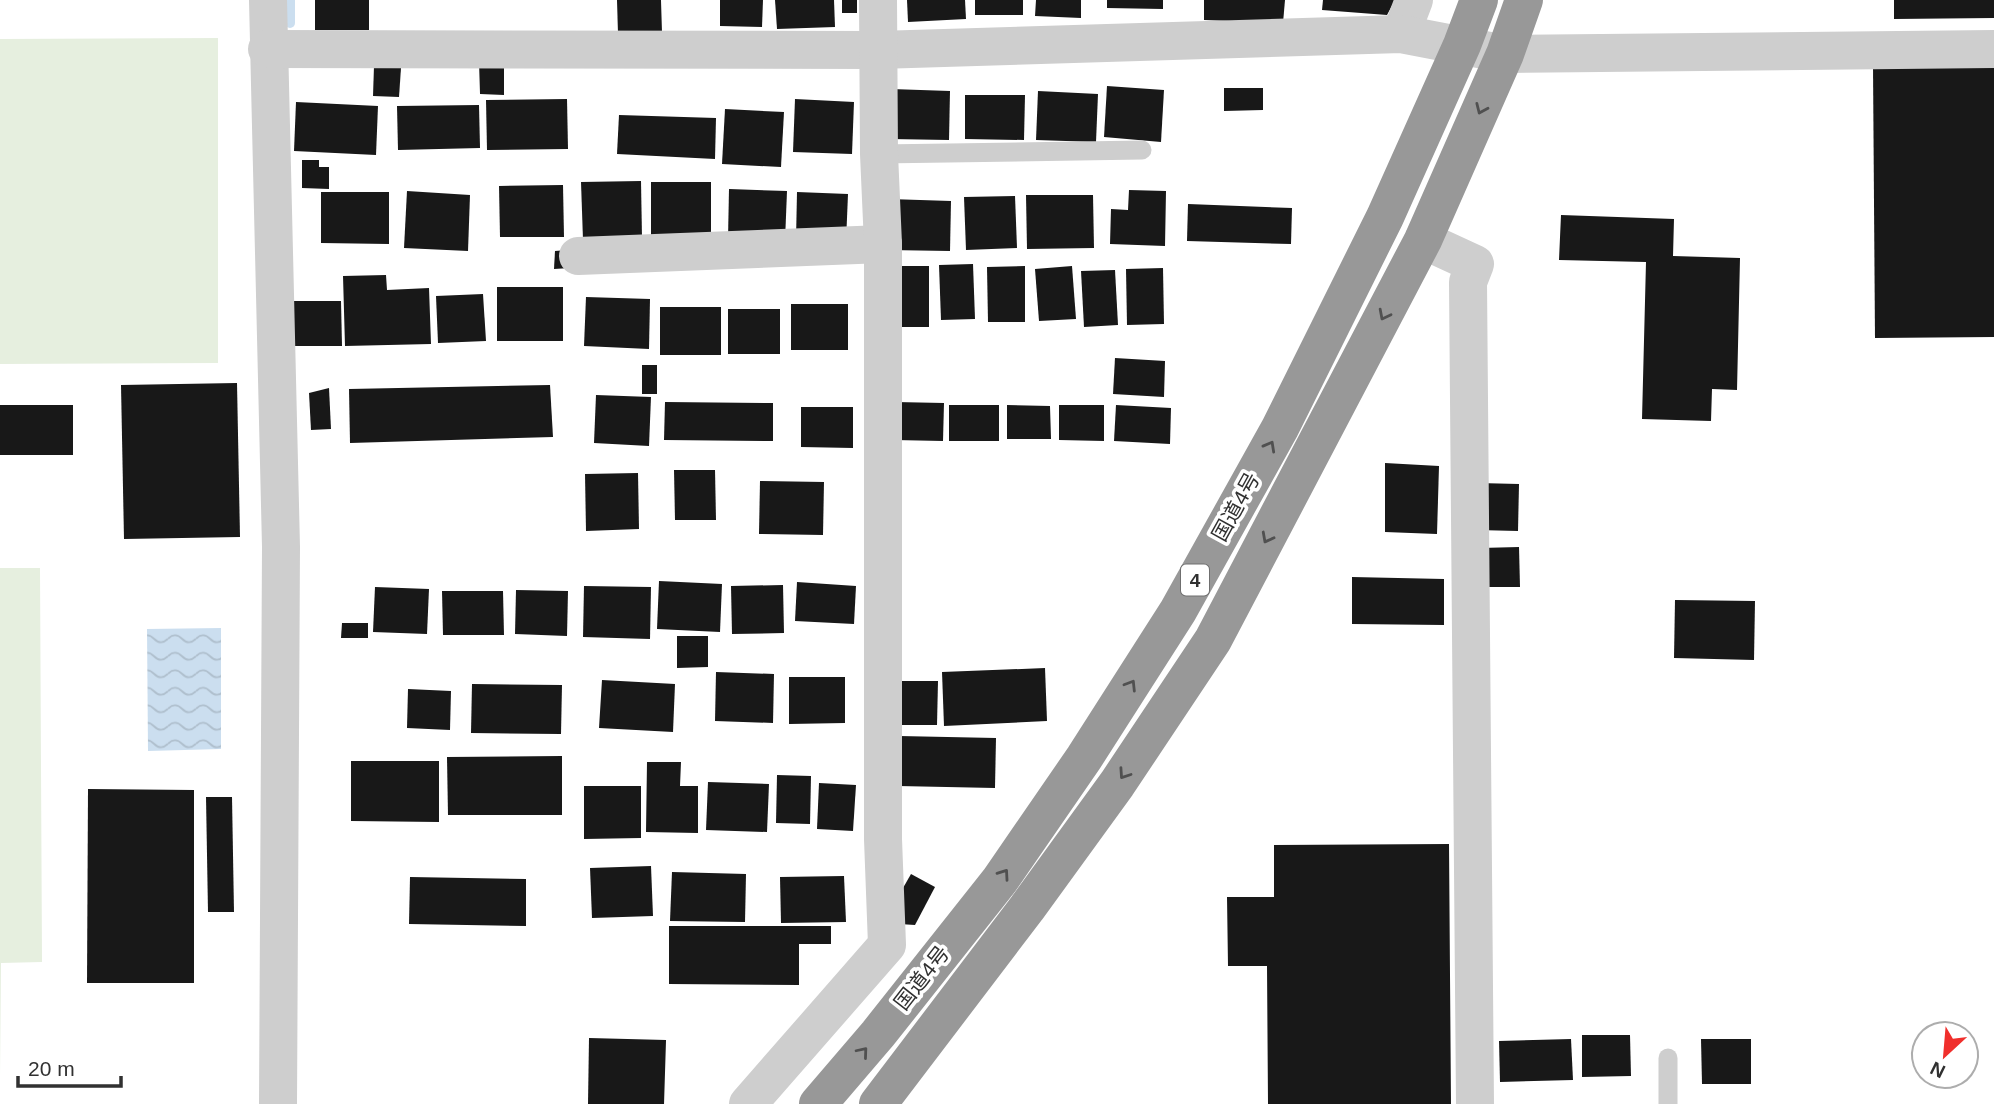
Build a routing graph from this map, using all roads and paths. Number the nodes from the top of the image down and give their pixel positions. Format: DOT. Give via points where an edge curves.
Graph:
graph roads {
  1 [pos="268,0"];
  2 [pos="878,0"];
  3 [pos="1479,0"];
  4 [pos="1524,0"];
  5 [pos="1408,17"];
  6 [pos="1462,45"];
  7 [pos="267,48"];
  8 [pos="1994,49"];
  9 [pos="877,50"];
  10 [pos="1505,54"];
  11 [pos="1142,150"];
  12 [pos="879,154"];
  13 [pos="1423,240"];
  14 [pos="883,244"];
  15 [pos="578,256"];
  16 [pos="1668,1058"];
  17 [pos="278,1104"];
  18 [pos="748,1104"];
  19 [pos="818,1104"];
  20 [pos="878,1104"];
  21 [pos="1475,1104"];
  22 [pos="1668,1104"];
  1 -- 7 [label="street"];
  2 -- 9 [label="street"];
  3 -- 6 [label="highway, 国道4号 / 4"];
  4 -- 10 [label="highway, 国道4号 / 4"];
  5 -- 6 [label="street"];
  5 -- 9 [label="street"];
  6 -- 10 [label="street"];
  19 -- 6 [label="highway, 国道4号 / 4, one-way" via="1000,880 1178,611 1286,416 1385,217"];
  7 -- 9 [label="street"];
  7 -- 17 [label="street" via="281,547"];
  8 -- 10 [label="street"];
  9 -- 12 [label="street"];
  10 -- 13 [label="highway, 国道4号 / 4, one-way"];
  11 -- 12 [label="lane"];
  12 -- 14 [label="street"];
  13 -- 20 [label="highway, 国道4号 / 4, one-way" via="1213,640 1109,796"];
  13 -- 21 [label="street" via="1475,264 1468,282"];
  14 -- 15 [label="street"];
  14 -- 18 [label="street" via="887,946"];
  16 -- 22 [label="lane"];
}
